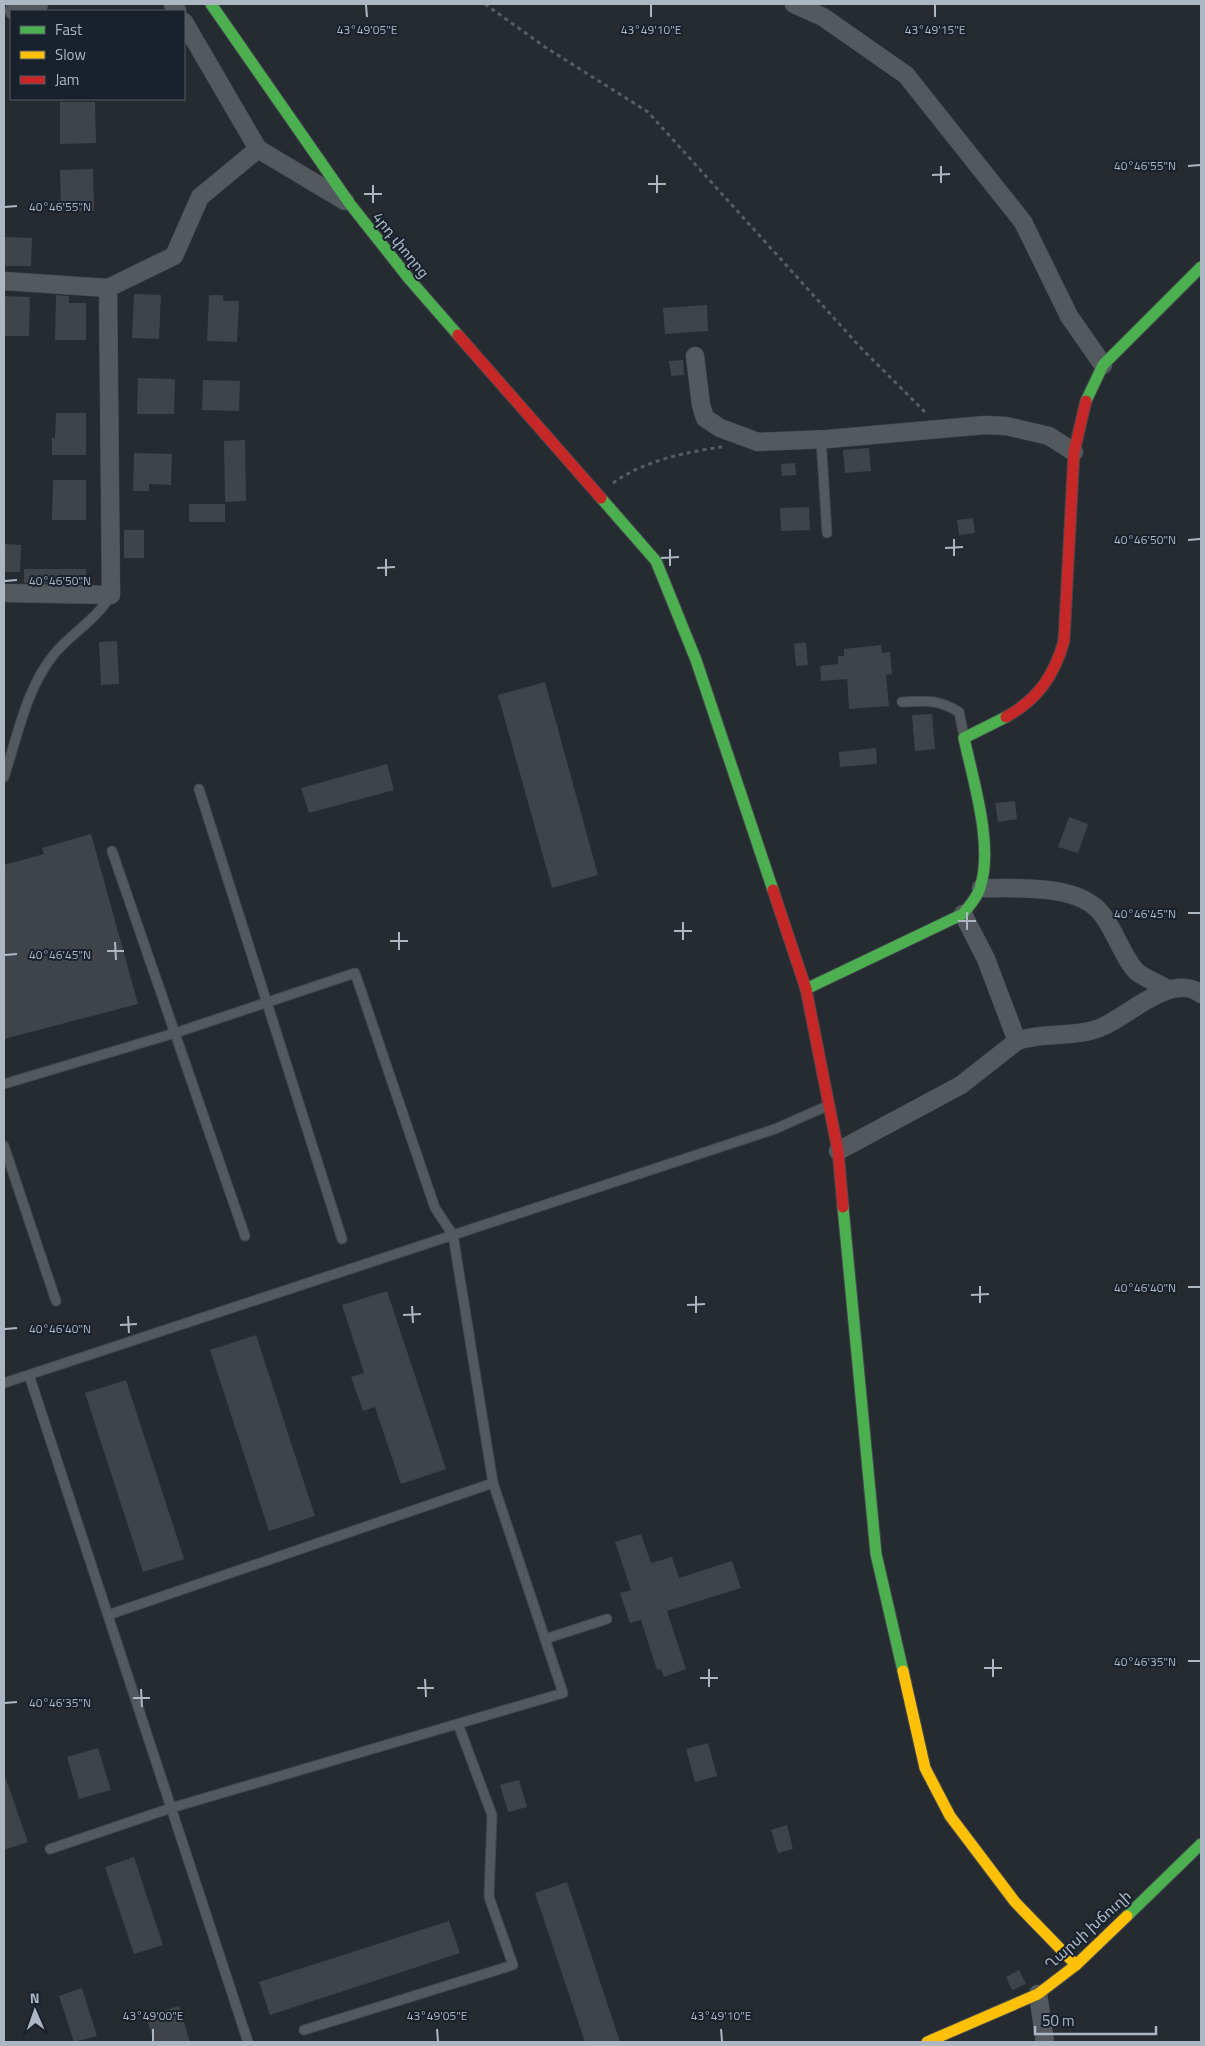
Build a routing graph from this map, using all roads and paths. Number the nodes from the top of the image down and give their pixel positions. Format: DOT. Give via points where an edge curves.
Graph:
graph roads {
  1 [pos="39,4"];
  2 [pos="211,4"];
  3 [pos="485,4"];
  4 [pos="794,4"];
  5 [pos="20,10"];
  6 [pos="185,24"];
  7 [pos="258,149"];
  8 [pos="350,204"];
  9 [pos="1201,267"];
  10 [pos="4,282"];
  11 [pos="108,288"];
  12 [pos="695,356"];
  13 [pos="1103,365"];
  14 [pos="928,415"];
  15 [pos="821,440"];
  16 [pos="723,447"];
  17 [pos="1074,452"];
  18 [pos="594,491"];
  19 [pos="827,534"];
  20 [pos="4,593"];
  21 [pos="111,595"];
  22 [pos="902,702"];
  23 [pos="964,738"];
  24 [pos="4,777"];
  25 [pos="199,789"];
  26 [pos="112,851"];
  27 [pos="981,888"];
  28 [pos="963,914"];
  29 [pos="806,989"];
  30 [pos="1167,989"];
  31 [pos="1201,994"];
  32 [pos="266,1002"];
  33 [pos="175,1033"];
  34 [pos="1017,1041"];
  35 [pos="4,1084"];
  36 [pos="829,1104"];
  37 [pos="4,1146"];
  38 [pos="838,1151"];
  39 [pos="453,1235"];
  40 [pos="245,1236"];
  41 [pos="342,1239"];
  42 [pos="56,1301"];
  43 [pos="29,1375"];
  44 [pos="4,1383"];
  45 [pos="493,1483"];
  46 [pos="108,1615"];
  47 [pos="607,1619"];
  48 [pos="545,1638"];
  49 [pos="458,1724"];
  50 [pos="171,1808"];
  51 [pos="1201,1844"];
  52 [pos="50,1849"];
  53 [pos="1076,1965"];
  54 [pos="1038,1994"];
  55 [pos="304,2030"];
  56 [pos="248,2042"];
  57 [pos="927,2042"];
  58 [pos="1045,2042"];
  1 -- 5 [label="street"];
  2 -- 8 [label="street, 4րդ փողոց"];
  3 -- 14 [label="path" via="648,112 854,341"];
  4 -- 13 [label="street" via="823,17 906,75 1023,222 1069,316"];
  6 -- 7 [label="street"];
  7 -- 8 [label="street"];
  7 -- 11 [label="street" via="200,197 174,256"];
  8 -- 18 [label="street, 4րդ փողոց" via="410,280"];
  9 -- 13 [label="street"];
  10 -- 11 [label="street"];
  11 -- 21 [label="street"];
  12 -- 15 [label="street" via="705,418 720,428 758,442"];
  13 -- 17 [label="street" via="1086,396"];
  15 -- 17 [label="street" via="985,425 1006,426 1049,436"];
  15 -- 19 [label="lane"];
  16 -- 18 [label="path" via="663,460 629,472"];
  17 -- 23 [label="street" via="1064,641 1059,662 1048,684 1029,703"];
  18 -- 29 [label="street, 4րդ փողոց" via="656,562 696,660"];
  20 -- 21 [label="street"];
  21 -- 24 [label="lane" via="98,613 55,653 41,673 30,695"];
  22 -- 23 [label="lane" via="936,701 959,712"];
  23 -- 27 [label="street" via="984,846"];
  25 -- 32 [label="lane"];
  26 -- 33 [label="lane"];
  27 -- 28 [label="street"];
  27 -- 30 [label="street" via="1032,889 1080,897 1101,912 1137,971"];
  28 -- 29 [label="street"];
  28 -- 34 [label="street" via="986,960"];
  29 -- 36 [label="street, 4րդ փողոց"];
  30 -- 31 [label="street" via="1182,988"];
  30 -- 34 [label="street" via="1093,1031 1028,1037"];
  32 -- 33 [label="lane"];
  32 -- 39 [label="lane" via="355,973 435,1208"];
  32 -- 41 [label="lane"];
  33 -- 35 [label="lane"];
  33 -- 40 [label="lane"];
  34 -- 38 [label="street" via="961,1085"];
  36 -- 38 [label="street, 4րդ փողոց"];
  36 -- 39 [label="lane" via="775,1129"];
  37 -- 42 [label="lane"];
  38 -- 53 [label="street, 4րդ փողոց" via="876,1554 926,1768 950,1816 1015,1902"];
  39 -- 43 [label="lane"];
  39 -- 45 [label="lane"];
  43 -- 44 [label="lane"];
  43 -- 46 [label="lane"];
  45 -- 46 [label="lane"];
  45 -- 48 [label="lane"];
  46 -- 50 [label="lane"];
  47 -- 48 [label="lane"];
  48 -- 49 [label="lane" via="563,1693"];
  49 -- 50 [label="lane"];
  49 -- 55 [label="lane" via="492,1815 489,1897 513,1965"];
  50 -- 52 [label="lane"];
  50 -- 56 [label="lane"];
  51 -- 53 [label="street, Ղարսի խճուղի"];
  53 -- 54 [label="street, Ղարսի խճուղի"];
  54 -- 57 [label="street, Ղարսի խճուղի"];
  54 -- 58 [label="street"];
}
